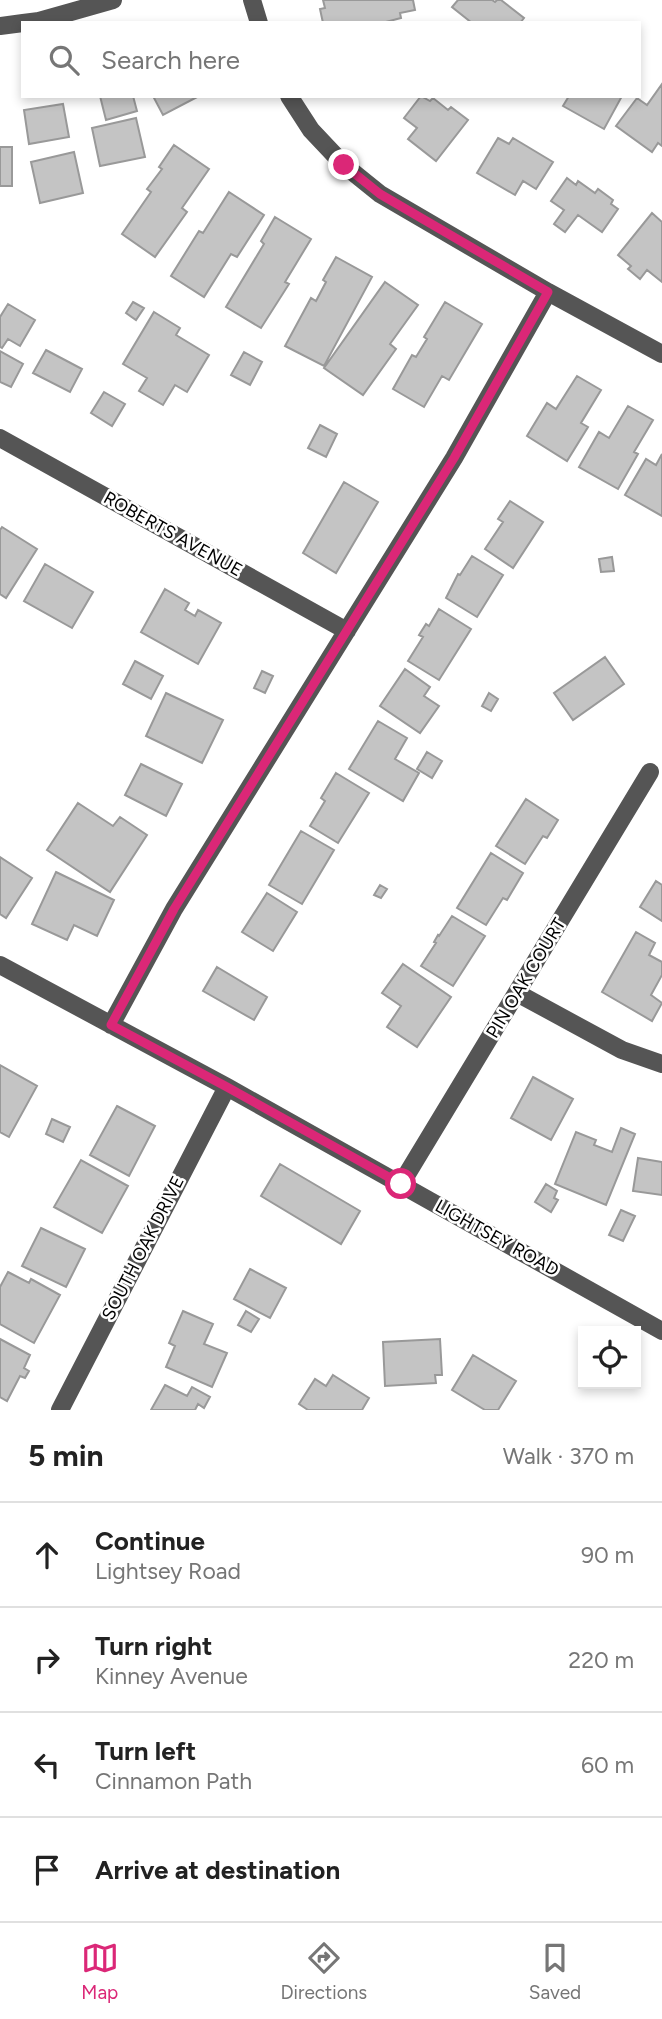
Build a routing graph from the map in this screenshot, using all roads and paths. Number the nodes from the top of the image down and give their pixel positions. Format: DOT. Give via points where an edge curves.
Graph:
graph roads {
  1 [pos="113,0"];
  2 [pos="253,0"];
  3 [pos="34,21"];
  4 [pos="258,21"];
  5 [pos="21,23"];
  6 [pos="0,26"];
  7 [pos="290,98"];
  8 [pos="548,292"];
  9 [pos="662,354"];
  10 [pos="0,438"];
  11 [pos="347,631"];
  12 [pos="650,772"];
  13 [pos="0,965"];
  14 [pos="517,993"];
  15 [pos="111,1025"];
  16 [pos="662,1064"];
  17 [pos="227,1087"];
  18 [pos="401,1184"];
  19 [pos="662,1331"];
  20 [pos="60,1410"];
  1 -- 3 [label="street"];
  2 -- 4 [label="street"];
  5 -- 6 [label="street"];
  7 -- 8 [label="street" via="311,130 380,194"];
  8 -- 9 [label="street"];
  8 -- 11 [label="street" via="454,458"];
  10 -- 11 [label="street, ROBERTS AVENUE"];
  11 -- 15 [label="street" via="174,909"];
  12 -- 14 [label="street, PIN OAK COURT"];
  13 -- 15 [label="street, LIGHTSEY ROAD"];
  14 -- 16 [label="street" via="622,1050"];
  14 -- 18 [label="street, PIN OAK COURT"];
  15 -- 17 [label="street, LIGHTSEY ROAD"];
  17 -- 18 [label="street, LIGHTSEY ROAD"];
  17 -- 20 [label="street, SOUTH OAK DRIVE"];
  18 -- 19 [label="street, LIGHTSEY ROAD"];
}
